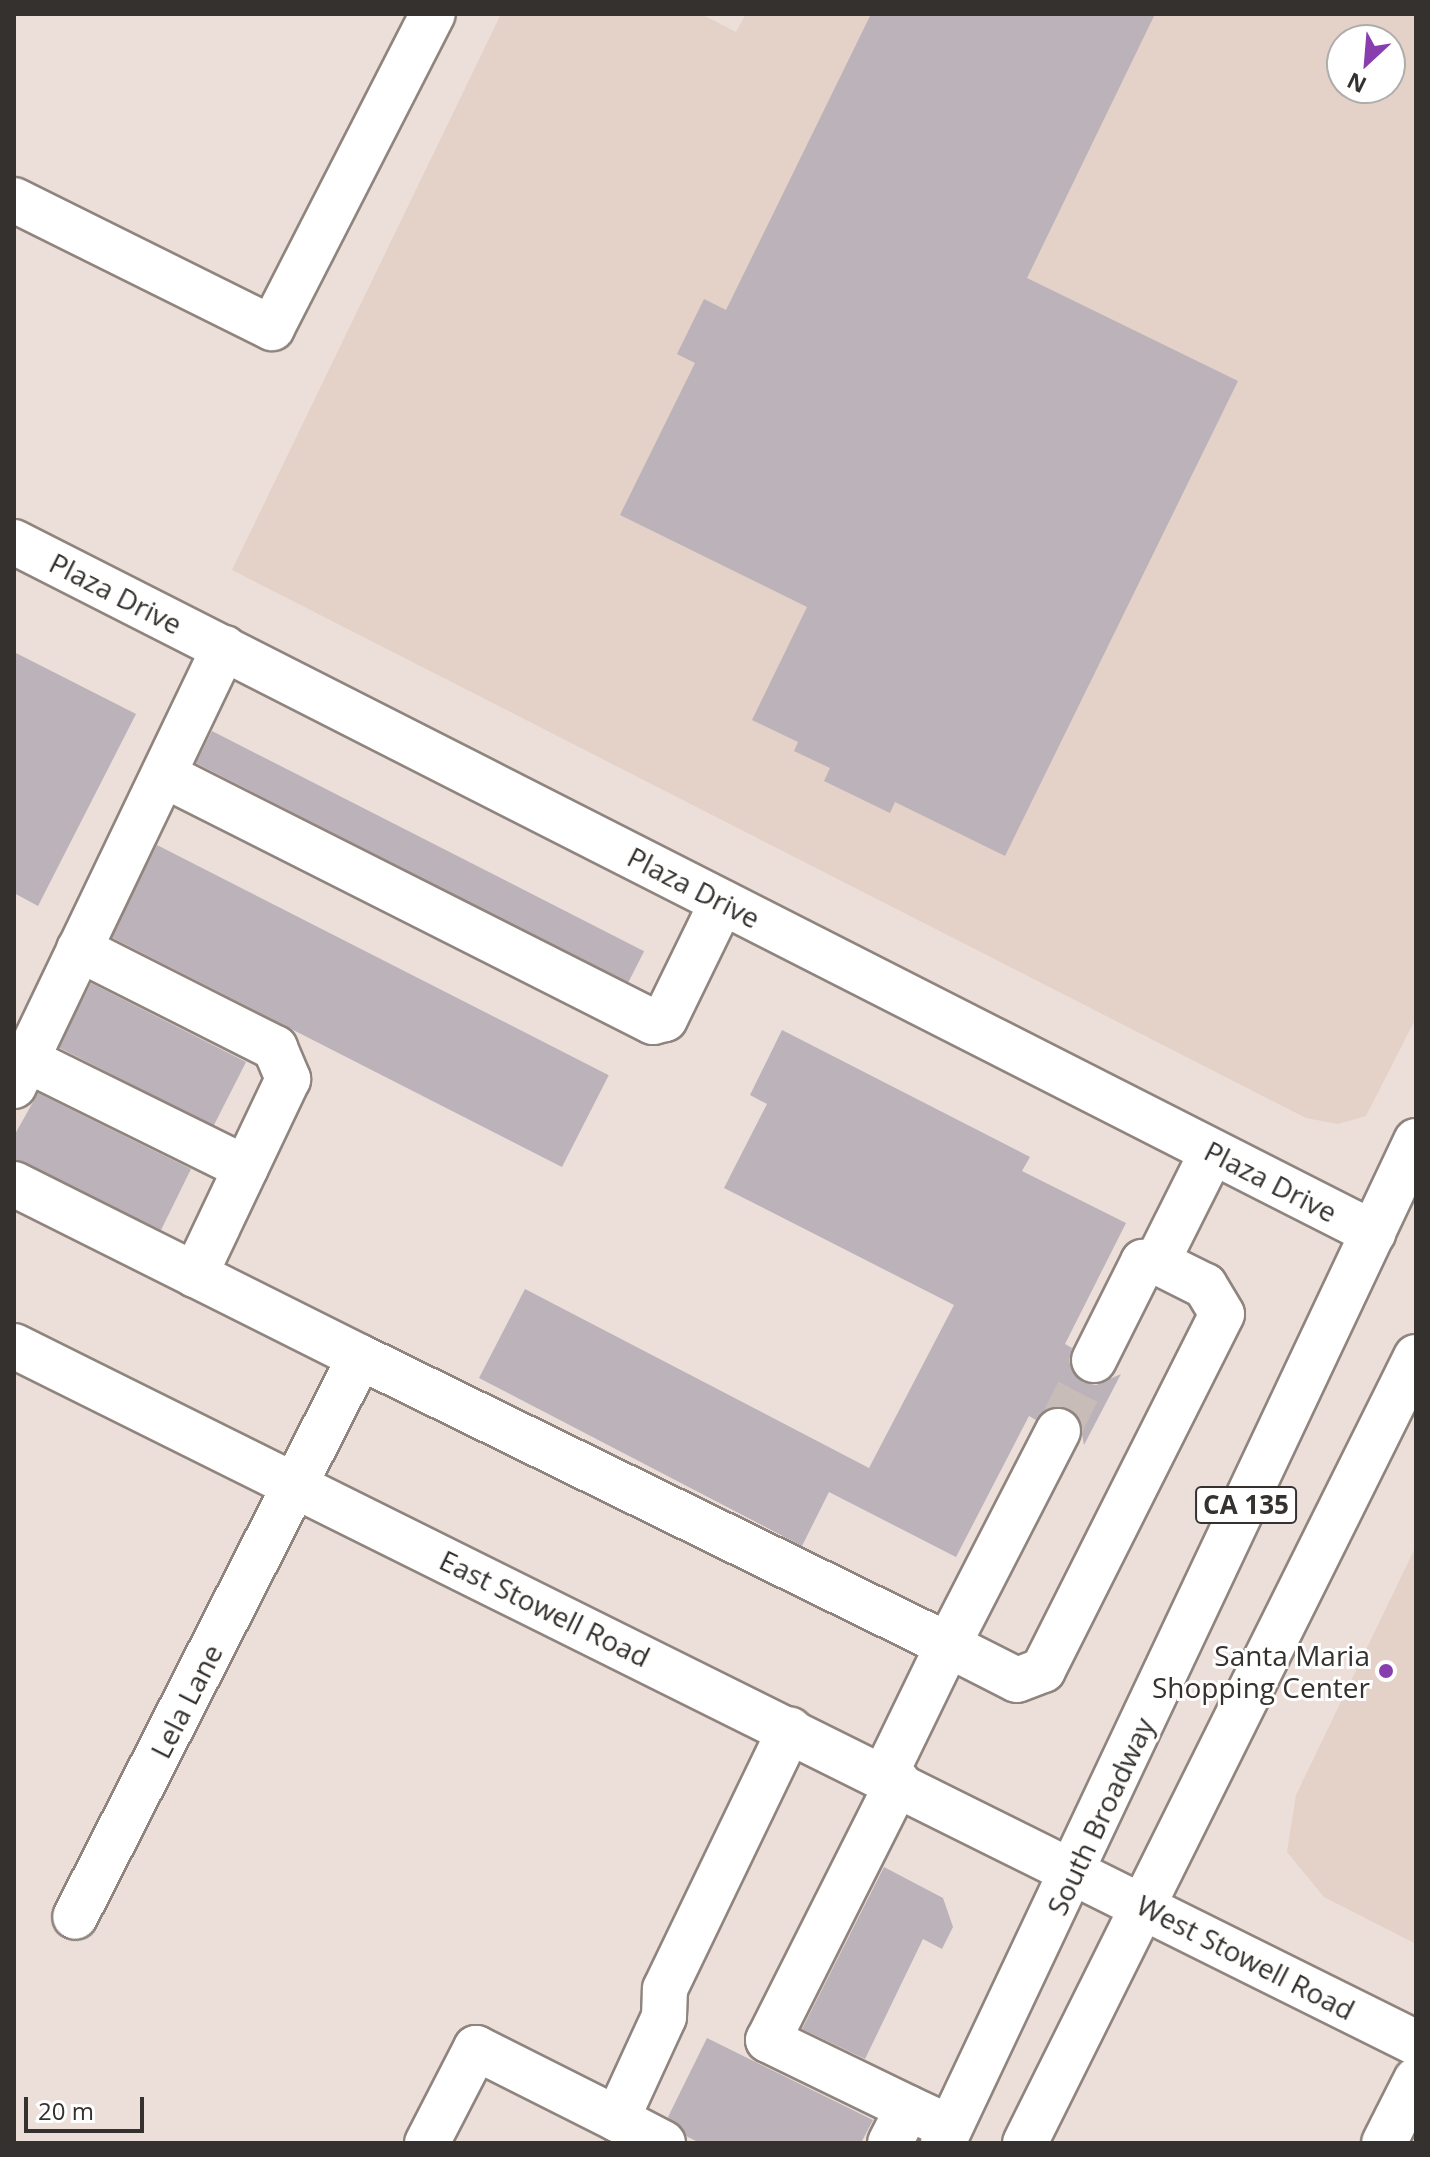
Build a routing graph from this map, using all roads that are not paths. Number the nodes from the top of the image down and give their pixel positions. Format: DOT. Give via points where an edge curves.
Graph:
graph roads {
  1 [pos="433,14"];
  2 [pos="14,200"];
  3 [pos="14,542"];
  4 [pos="224,648"];
  5 [pos="164,775"];
  6 [pos="722,902"];
  7 [pos="79,949"];
  8 [pos="20,1073"];
  9 [pos="1416,1141"];
  10 [pos="1212,1152"];
  11 [pos="246,1168"];
  12 [pos="14,1184"];
  13 [pos="1373,1233"];
  14 [pos="1157,1262"];
  15 [pos="195,1275"];
  16 [pos="14,1346"];
  17 [pos="360,1357"];
  18 [pos="1416,1357"];
  19 [pos="1094,1360"];
  20 [pos="1058,1431"];
  21 [pos="297,1485"];
  22 [pos="948,1645"];
  23 [pos="790,1729"];
  24 [pos="892,1778"];
  25 [pos="1077,1870"];
  26 [pos="1147,1907"];
  27 [pos="75,1917"];
  28 [pos="1416,2043"];
  29 [pos="1416,2080"];
  30 [pos="598,2124"];
  31 [pos="899,2126"];
  32 [pos="947,2136"];
  33 [pos="427,2143"];
  34 [pos="663,2143"];
  35 [pos="1025,2143"];
  36 [pos="1384,2143"];
  1 -- 2 [label="main road" via="272,328"];
  3 -- 4 [label="main road, Plaza Drive"];
  4 -- 5 [label="main road"];
  4 -- 6 [label="main road, Plaza Drive"];
  5 -- 6 [label="main road" via="653,1022 665,1019"];
  5 -- 7 [label="main road"];
  6 -- 10 [label="main road, Plaza Drive"];
  7 -- 8 [label="main road"];
  7 -- 11 [label="main road" via="275,1048 288,1079"];
  8 -- 11 [label="main road"];
  9 -- 13 [label="main road, South Broadway / CA 135"];
  10 -- 13 [label="main road, Plaza Drive"];
  10 -- 14 [label="main road"];
  11 -- 15 [label="main road"];
  12 -- 15 [label="main road"];
  13 -- 25 [label="main road, South Broadway / CA 135"];
  14 -- 19 [label="main road" via="1143,1262"];
  14 -- 22 [label="main road" via="1205,1286 1222,1314 1043,1670 1017,1680"];
  15 -- 17 [label="main road"];
  16 -- 21 [label="main road, East Stowell Road"];
  17 -- 21 [label="main road, Lela Lane"];
  17 -- 22 [label="main road"];
  18 -- 26 [label="main road, CA 135"];
  20 -- 22 [label="main road"];
  21 -- 23 [label="main road, East Stowell Road"];
  21 -- 27 [label="main road, Lela Lane"];
  22 -- 24 [label="main road"];
  23 -- 24 [label="main road, East Stowell Road"];
  23 -- 30 [label="main road" via="665,1989 664,2017"];
  24 -- 25 [label="main road, East Stowell Road"];
  24 -- 31 [label="main road" via="768,2040"];
  25 -- 26 [label="main road, West Stowell Road"];
  25 -- 32 [label="main road, South Broadway / CA 135"];
  26 -- 28 [label="main road, West Stowell Road"];
  26 -- 35 [label="main road, CA 135"];
  29 -- 36 [label="main road"];
  30 -- 33 [label="main road" via="476,2048"];
  30 -- 34 [label="main road"];
  31 -- 32 [label="main road"];
}
